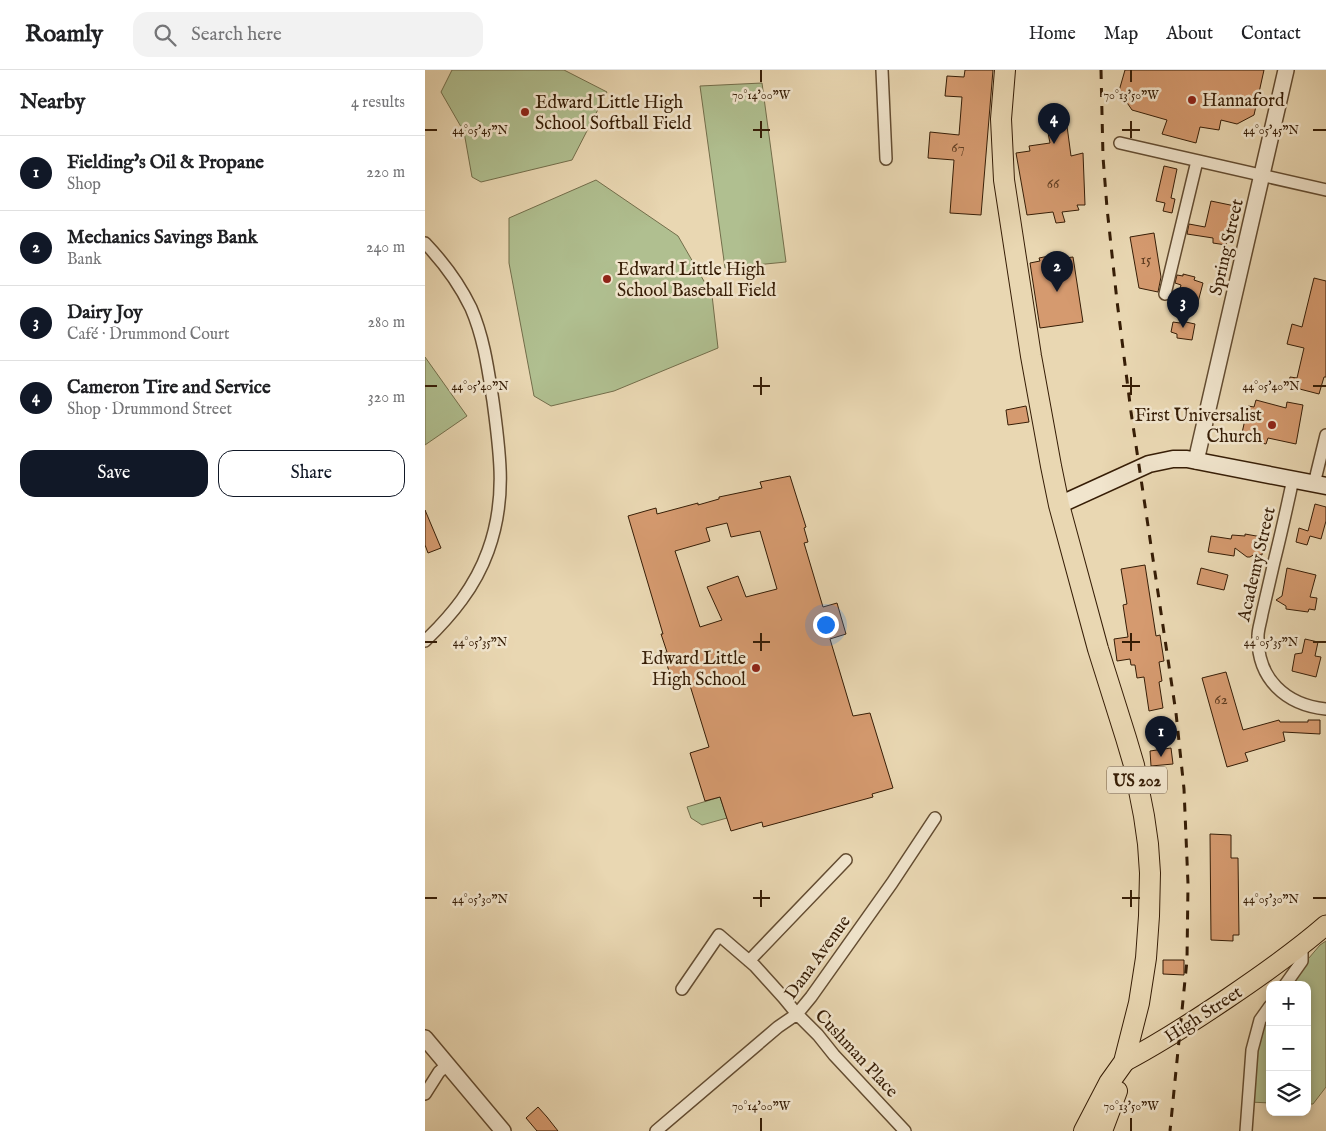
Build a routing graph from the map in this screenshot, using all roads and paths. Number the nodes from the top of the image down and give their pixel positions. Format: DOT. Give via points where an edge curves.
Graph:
graph roads {
  1 [pos="882,70"];
  2 [pos="1005,70"];
  3 [pos="1286,70"];
  4 [pos="1120,143"];
  5 [pos="886,159"];
  6 [pos="1197,161"];
  7 [pos="1262,175"];
  8 [pos="1326,190"];
  9 [pos="425,243"];
  10 [pos="1165,294"];
  11 [pos="1326,434"];
  12 [pos="1196,461"];
  13 [pos="1293,480"];
  14 [pos="1320,485"];
  15 [pos="1059,506"];
  16 [pos="425,641"];
  17 [pos="1326,708"];
  18 [pos="935,818"];
  19 [pos="846,860"];
  20 [pos="1326,925"];
  21 [pos="1303,945"];
  22 [pos="749,961"];
  23 [pos="1288,981"];
  24 [pos="682,989"];
  25 [pos="1266,1012"];
  26 [pos="797,1014"];
  27 [pos="425,1038"];
  28 [pos="1124,1062"];
  29 [pos="447,1065"];
  30 [pos="425,1094"];
  31 [pos="503,1131"];
  32 [pos="656,1131"];
  33 [pos="905,1131"];
  34 [pos="1084,1131"];
  35 [pos="1103,1131"];
  36 [pos="1246,1131"];
  1 -- 5 [label="street"];
  2 -- 15 [label="highway, US 202" via="1001,120 1004,180 1031,356"];
  3 -- 7 [label="street, Spring Street"];
  4 -- 6 [label="street"];
  6 -- 7 [label="street"];
  6 -- 10 [label="street"];
  7 -- 8 [label="street"];
  7 -- 12 [label="street, Spring Street"];
  9 -- 16 [label="street" via="462,290 479,329 487,360 501,478 495,527 484,562 453,612"];
  11 -- 14 [label="street"];
  12 -- 13 [label="main road"];
  12 -- 15 [label="main road" via="1173,459 1149,464"];
  13 -- 14 [label="main road"];
  13 -- 17 [label="street, Academy Street" via="1268,585 1258,645 1261,662 1275,687 1297,701"];
  15 -- 28 [label="highway, US 202" via="1134,765 1148,844 1150,873 1146,958"];
  18 -- 26 [label="street, Dana Avenue"];
  19 -- 22 [label="street"];
  20 -- 21 [label="main road, High Street"];
  21 -- 23 [label="street" via="1302,961"];
  21 -- 28 [label="main road, High Street" via="1159,1043"];
  22 -- 24 [label="street, Cushman Place" via="719,935"];
  22 -- 26 [label="street, Cushman Place"];
  25 -- 36 [label="street" via="1260,1020 1252,1050"];
  26 -- 32 [label="street, Dana Avenue"];
  26 -- 33 [label="street, Cushman Place"];
  27 -- 29 [label="street"];
  28 -- 34 [label="highway, US 202"];
  28 -- 35 [label="highway, US 202"];
  29 -- 30 [label="street"];
  29 -- 31 [label="street"];
}
